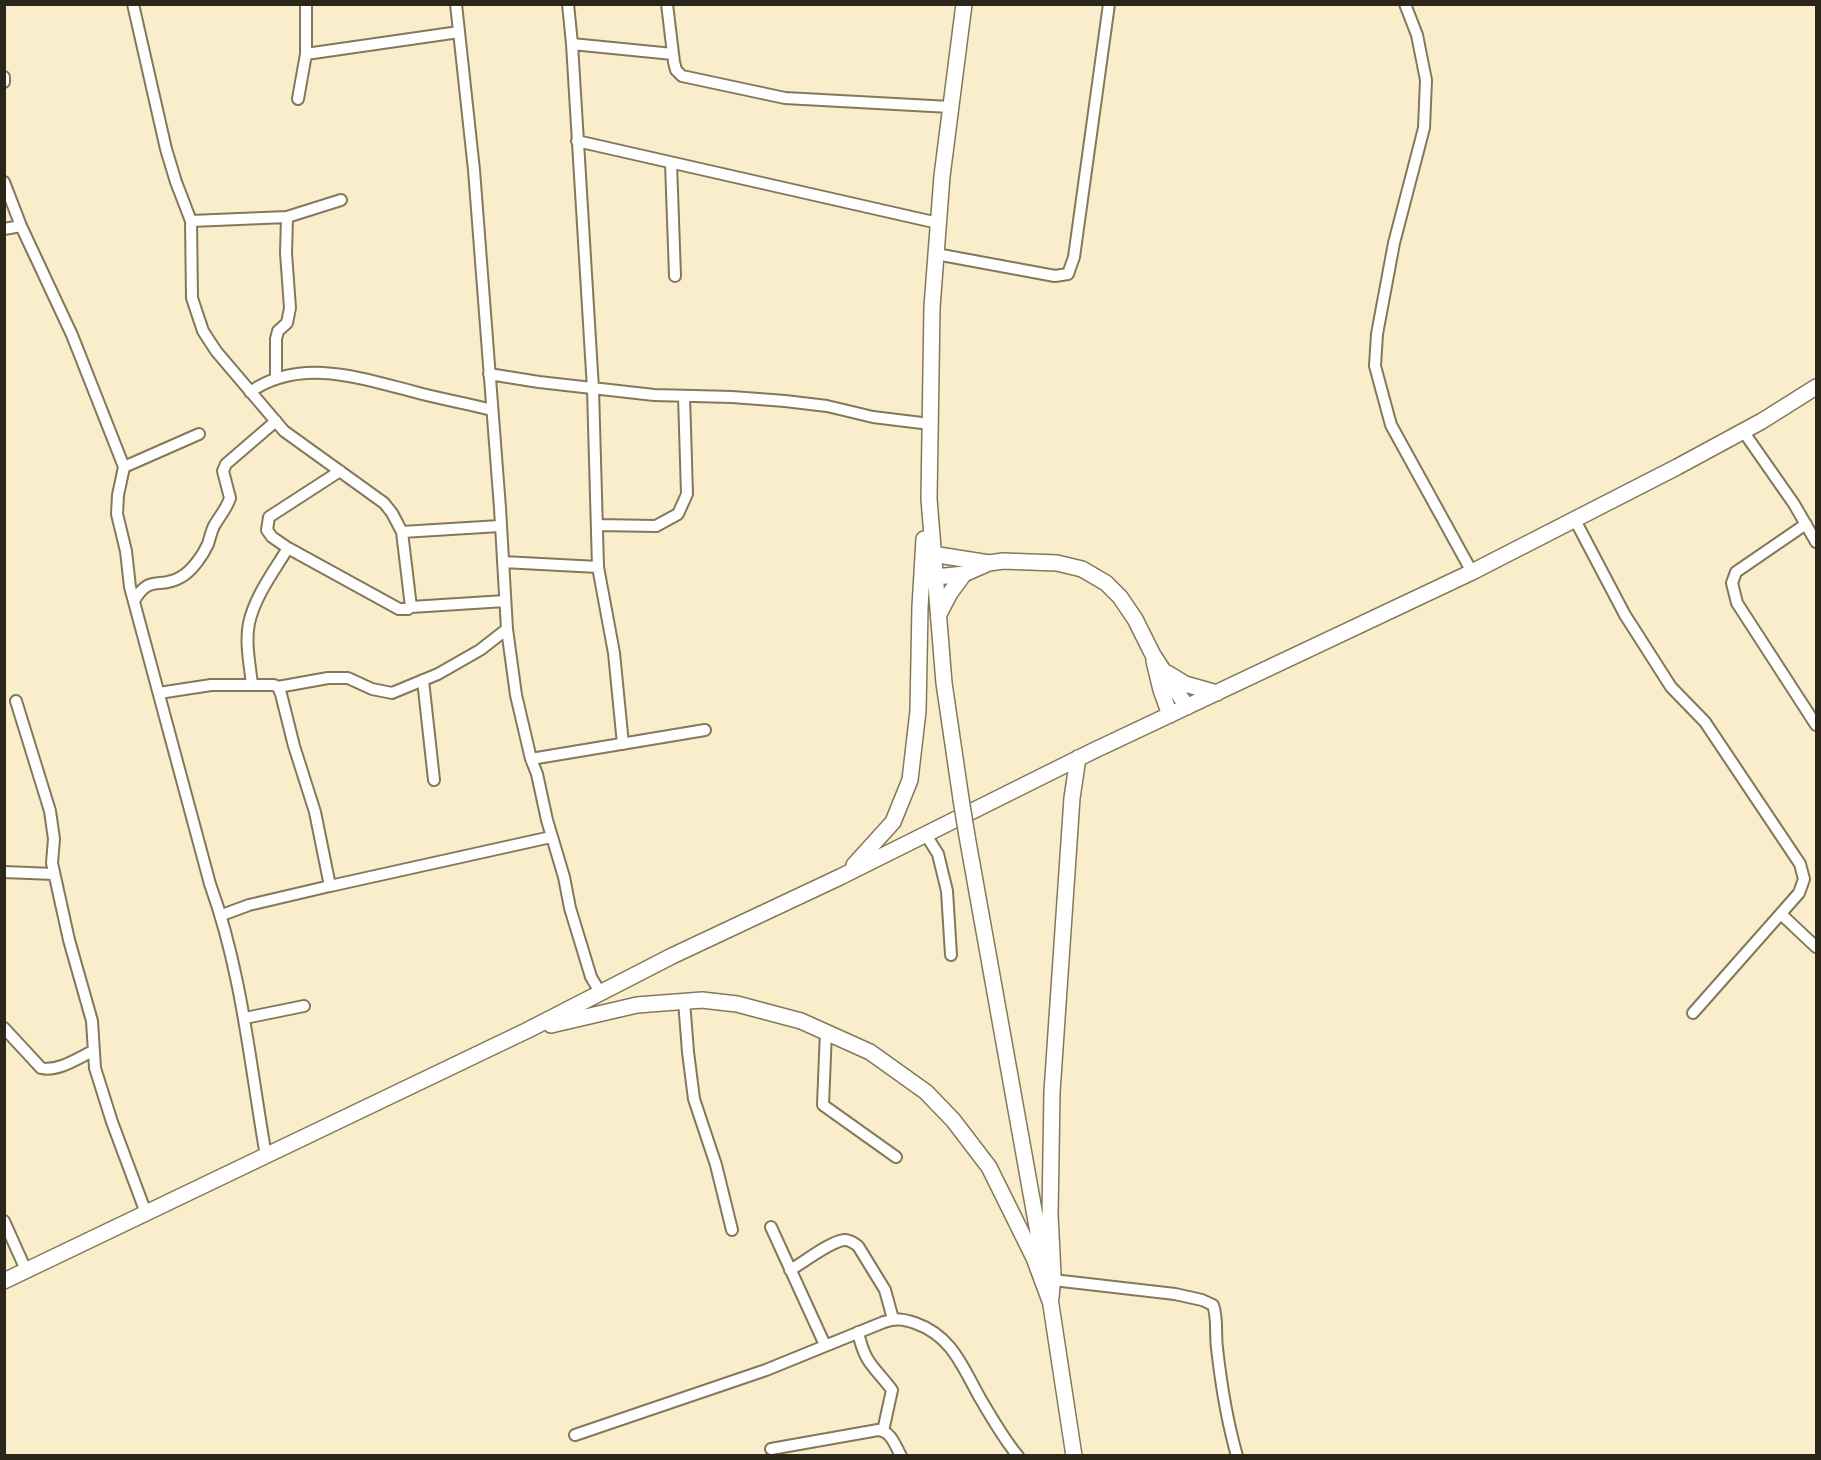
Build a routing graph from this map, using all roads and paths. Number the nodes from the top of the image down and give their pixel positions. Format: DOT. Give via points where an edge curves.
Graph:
graph roads {
  1 [pos="133,4"];
  2 [pos="306,4"];
  3 [pos="456,4"];
  4 [pos="568,4"];
  5 [pos="667,4"];
  6 [pos="964,4"];
  7 [pos="1109,4"];
  8 [pos="1405,4"];
  9 [pos="459,32"];
  10 [pos="572,44"];
  11 [pos="306,54"];
  12 [pos="673,54"];
  13 [pos="4,77"];
  14 [pos="4,82"];
  15 [pos="298,99"];
  16 [pos="950,107"];
  17 [pos="577,141"];
  18 [pos="671,163"];
  19 [pos="4,182"];
  20 [pos="341,200"];
  21 [pos="287,217"];
  22 [pos="191,221"];
  23 [pos="938,223"];
  24 [pos="21,226"];
  25 [pos="4,229"];
  26 [pos="936,254"];
  27 [pos="675,276"];
  28 [pos="489,374"];
  29 [pos="276,378"];
  30 [pos="1816,387"];
  31 [pos="592,389"];
  32 [pos="250,392"];
  33 [pos="684,396"];
  34 [pos="492,410"];
  35 [pos="276,421"];
  36 [pos="930,424"];
  37 [pos="1743,431"];
  38 [pos="199,434"];
  39 [pos="124,467"];
  40 [pos="340,471"];
  41 [pos="929,499"];
  42 [pos="1575,520"];
  43 [pos="1806,524"];
  44 [pos="597,525"];
  45 [pos="500,526"];
  46 [pos="402,532"];
  47 [pos="1816,542"];
  48 [pos="288,548"];
  49 [pos="932,554"];
  50 [pos="503,562"];
  51 [pos="989,563"];
  52 [pos="598,567"];
  53 [pos="1472,572"];
  54 [pos="964,574"];
  55 [pos="936,577"];
  56 [pos="505,600"];
  57 [pos="134,601"];
  58 [pos="411,607"];
  59 [pos="939,614"];
  60 [pos="507,629"];
  61 [pos="1153,655"];
  62 [pos="1167,673"];
  63 [pos="423,680"];
  64 [pos="252,685"];
  65 [pos="278,687"];
  66 [pos="159,693"];
  67 [pos="1217,693"];
  68 [pos="16,701"];
  69 [pos="1187,707"];
  70 [pos="1170,715"];
  71 [pos="1816,725"];
  72 [pos="705,730"];
  73 [pos="623,744"];
  74 [pos="1078,758"];
  75 [pos="531,759"];
  76 [pos="434,780"];
  77 [pos="926,835"];
  78 [pos="551,837"];
  79 [pos="4,872"];
  80 [pos="54,874"];
  81 [pos="840,876"];
  82 [pos="330,886"];
  83 [pos="1781,914"];
  84 [pos="222,915"];
  85 [pos="1816,947"];
  86 [pos="951,955"];
  87 [pos="600,992"];
  88 [pos="684,1001"];
  89 [pos="304,1006"];
  90 [pos="1693,1013"];
  91 [pos="244,1018"];
  92 [pos="4,1028"];
  93 [pos="528,1030"];
  94 [pos="826,1031"];
  95 [pos="93,1051"];
  96 [pos="267,1156"];
  97 [pos="896,1157"];
  98 [pos="146,1213"];
  99 [pos="4,1221"];
  100 [pos="771,1227"];
  101 [pos="732,1230"];
  102 [pos="26,1270"];
  103 [pos="790,1270"];
  104 [pos="1053,1280"];
  105 [pos="4,1281"];
  106 [pos="1050,1300"];
  107 [pos="893,1319"];
  108 [pos="858,1332"];
  109 [pos="825,1345"];
  110 [pos="883,1431"];
  111 [pos="575,1435"];
  112 [pos="771,1449"];
  113 [pos="901,1455"];
  114 [pos="1018,1455"];
  115 [pos="1074,1455"];
  116 [pos="1237,1455"];
  1 -- 22 [label="street" via="166,149"];
  2 -- 11 [label="street"];
  3 -- 9 [label="street"];
  4 -- 10 [label="street"];
  5 -- 12 [label="street"];
  6 -- 16 [label="main road"];
  7 -- 26 [label="street" via="1074,257 1068,274 1055,276"];
  8 -- 53 [label="street" via="1418,35 1426,80 1424,128 1394,243 1375,366 1390,425"];
  9 -- 11 [label="street"];
  9 -- 28 [label="street"];
  10 -- 12 [label="street"];
  10 -- 17 [label="street"];
  11 -- 15 [label="street"];
  12 -- 16 [label="street" via="676,70 682,76 785,98"];
  13 -- 14 [label="street"];
  16 -- 23 [label="main road"];
  17 -- 18 [label="street"];
  17 -- 31 [label="street"];
  18 -- 23 [label="street"];
  18 -- 27 [label="street"];
  19 -- 24 [label="street"];
  20 -- 21 [label="street"];
  21 -- 22 [label="street"];
  21 -- 29 [label="street" via="290,308 287,323 276,339"];
  22 -- 32 [label="street" via="192,298 196,314 216,351"];
  23 -- 26 [label="main road"];
  24 -- 25 [label="street"];
  24 -- 39 [label="street" via="72,335"];
  26 -- 36 [label="main road"];
  28 -- 31 [label="street"];
  28 -- 34 [label="street"];
  29 -- 32 [label="street"];
  29 -- 34 [label="street" via="333,373"];
  30 -- 37 [label="main road"];
  31 -- 33 [label="street"];
  31 -- 44 [label="street"];
  32 -- 35 [label="street"];
  33 -- 36 [label="street" via="795,402"];
  33 -- 44 [label="street" via="687,494 678,514 656,526"];
  34 -- 45 [label="street"];
  35 -- 40 [label="street"];
  35 -- 57 [label="street" via="222,471 230,498 196,563 182,577 141,589"];
  36 -- 41 [label="main road"];
  37 -- 42 [label="main road"];
  37 -- 43 [label="street"];
  38 -- 39 [label="street"];
  39 -- 57 [label="street" via="117,514"];
  40 -- 46 [label="street" via="384,503"];
  40 -- 48 [label="street" via="269,517 267,530"];
  41 -- 49 [label="main road"];
  41 -- 81 [label="main road" via="921,573 918,711 910,780 893,822"];
  42 -- 53 [label="main road"];
  42 -- 83 [label="street" via="1625,615 1671,687 1705,722 1800,864 1804,879 1799,893"];
  43 -- 47 [label="street"];
  43 -- 71 [label="street" via="1736,572 1732,582 1737,603"];
  44 -- 52 [label="street"];
  45 -- 46 [label="street"];
  45 -- 50 [label="street"];
  46 -- 58 [label="street"];
  48 -- 58 [label="street" via="399,609"];
  48 -- 64 [label="street" via="256,603 249,624"];
  49 -- 51 [label="main road"];
  49 -- 55 [label="main road"];
  50 -- 52 [label="street"];
  50 -- 56 [label="street"];
  51 -- 54 [label="main road"];
  51 -- 61 [label="main road" via="1031,561 1082,570 1120,597"];
  52 -- 73 [label="street" via="614,653"];
  53 -- 67 [label="main road"];
  54 -- 55 [label="main road"];
  54 -- 59 [label="main road"];
  55 -- 59 [label="main road"];
  56 -- 58 [label="street"];
  56 -- 60 [label="street"];
  57 -- 66 [label="street"];
  59 -- 106 [label="main road, bridge" via="944,683 961,799"];
  60 -- 63 [label="street" via="480,650"];
  60 -- 75 [label="street" via="516,695"];
  61 -- 62 [label="main road"];
  61 -- 70 [label="main road"];
  62 -- 67 [label="main road" via="1185,684"];
  62 -- 69 [label="main road"];
  63 -- 65 [label="street" via="392,693 348,678"];
  63 -- 76 [label="street"];
  64 -- 65 [label="street"];
  64 -- 66 [label="street" via="211,685"];
  65 -- 82 [label="street" via="309,790"];
  66 -- 84 [label="street" via="210,884"];
  67 -- 69 [label="main road"];
  68 -- 80 [label="street" via="50,811"];
  69 -- 70 [label="main road"];
  70 -- 74 [label="main road"];
  72 -- 73 [label="street"];
  73 -- 75 [label="street"];
  74 -- 77 [label="main road"];
  74 -- 104 [label="main road" via="1052,1092"];
  75 -- 78 [label="street"];
  77 -- 81 [label="main road"];
  77 -- 86 [label="street" via="938,854 947,891"];
  78 -- 82 [label="street"];
  78 -- 87 [label="street" via="583,955"];
  79 -- 80 [label="street"];
  80 -- 95 [label="street" via="92,1021"];
  81 -- 87 [label="main road"];
  82 -- 84 [label="street"];
  83 -- 85 [label="street"];
  83 -- 90 [label="street"];
  84 -- 91 [label="street"];
  87 -- 93 [label="main road"];
  88 -- 93 [label="main road" via="637,1005"];
  88 -- 94 [label="main road" via="737,1004"];
  88 -- 101 [label="street" via="694,1099"];
  89 -- 91 [label="street"];
  91 -- 96 [label="street"];
  92 -- 95 [label="street" via="41,1068 49,1070"];
  93 -- 96 [label="main road"];
  94 -- 97 [label="street" via="824,1105"];
  94 -- 106 [label="main road" via="870,1052 903,1074 953,1120 989,1167"];
  95 -- 98 [label="street" via="112,1122"];
  96 -- 98 [label="main road"];
  98 -- 102 [label="main road"];
  99 -- 102 [label="street"];
  100 -- 103 [label="street"];
  102 -- 105 [label="main road"];
  103 -- 107 [label="street" via="835,1243 851,1241 885,1290"];
  103 -- 109 [label="street"];
  104 -- 106 [label="main road"];
  104 -- 116 [label="street" via="1175,1294 1213,1305 1221,1382"];
  106 -- 115 [label="main road"];
  107 -- 108 [label="street"];
  107 -- 114 [label="street" via="929,1328 948,1345"];
  108 -- 109 [label="street"];
  108 -- 110 [label="street" via="868,1362 892,1390"];
  109 -- 111 [label="street" via="766,1370"];
  110 -- 112 [label="street"];
  110 -- 113 [label="street"];
}
